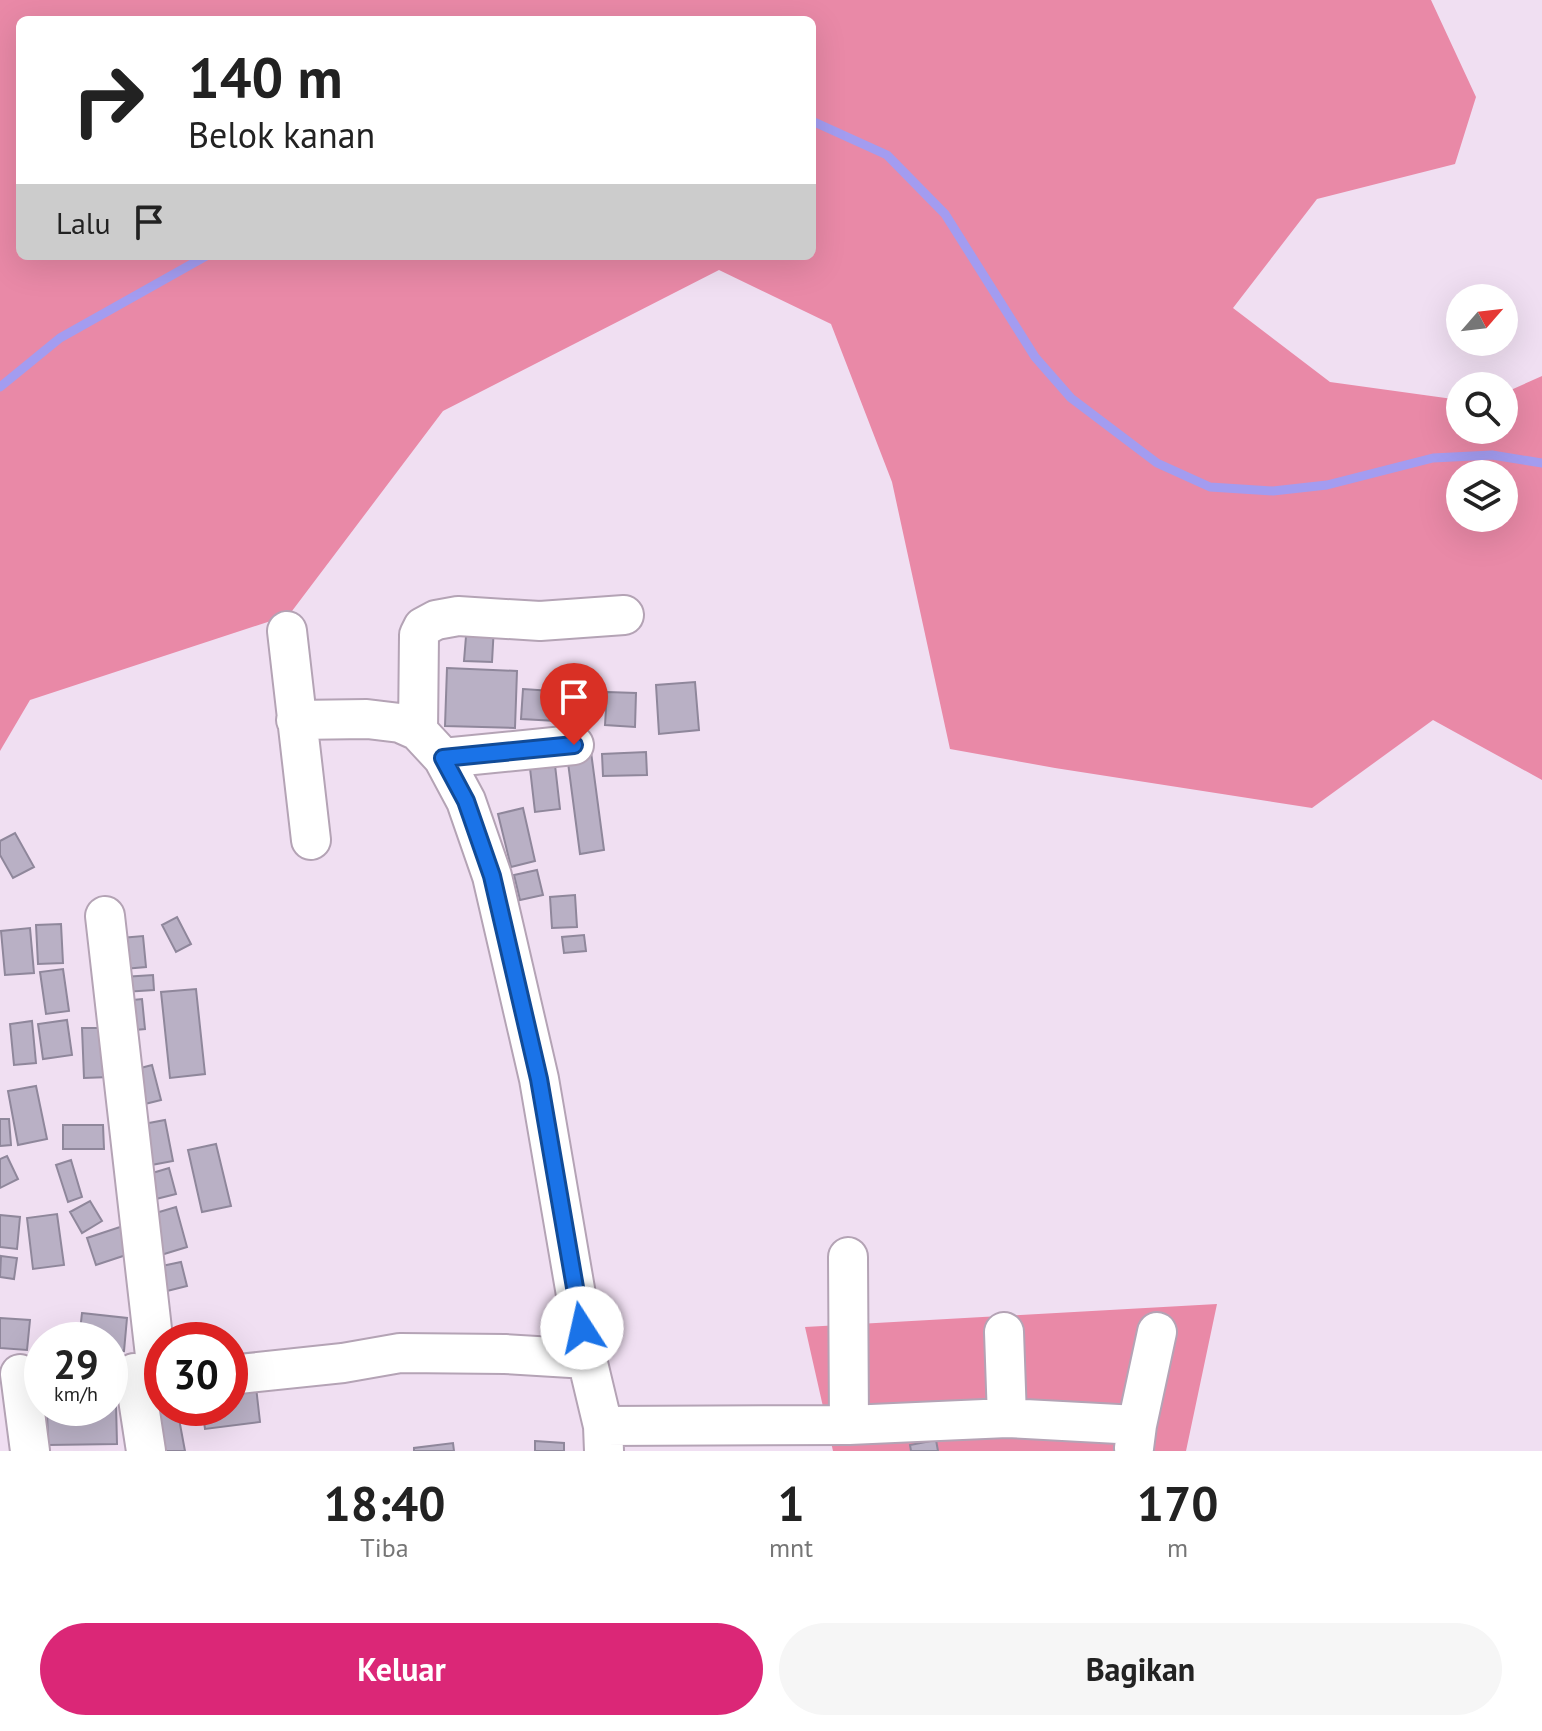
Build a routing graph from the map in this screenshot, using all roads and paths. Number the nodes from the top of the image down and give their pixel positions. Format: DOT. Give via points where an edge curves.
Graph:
graph roads {
  1 [pos="624,615"];
  2 [pos="287,631"];
  3 [pos="296,720"];
  4 [pos="430,744"];
  5 [pos="574,745"];
  6 [pos="311,840"];
  7 [pos="105,916"];
  8 [pos="848,1257"];
  9 [pos="1004,1332"];
  10 [pos="1157,1332"];
  11 [pos="587,1359"];
  12 [pos="141,1373"];
  13 [pos="248,1373"];
  14 [pos="21,1374"];
  15 [pos="1007,1418"];
  16 [pos="849,1425"];
  17 [pos="603,1438"];
  18 [pos="1135,1438"];
  19 [pos="30,1451"];
  20 [pos="146,1451"];
  1 -- 4 [label="street" via="540,621 458,616 423,627 419,635"];
  2 -- 3 [label="street"];
  3 -- 4 [label="street" via="400,723"];
  3 -- 6 [label="street"];
  4 -- 5 [label="street"];
  4 -- 11 [label="street" via="466,801 492,876 539,1079"];
  7 -- 12 [label="street"];
  8 -- 16 [label="street"];
  9 -- 15 [label="street"];
  10 -- 18 [label="street"];
  11 -- 13 [label="street" via="400,1353"];
  11 -- 17 [label="street"];
  12 -- 20 [label="street"];
  14 -- 19 [label="street"];
  15 -- 16 [label="street"];
  15 -- 18 [label="street"];
  16 -- 17 [label="street"];
}
